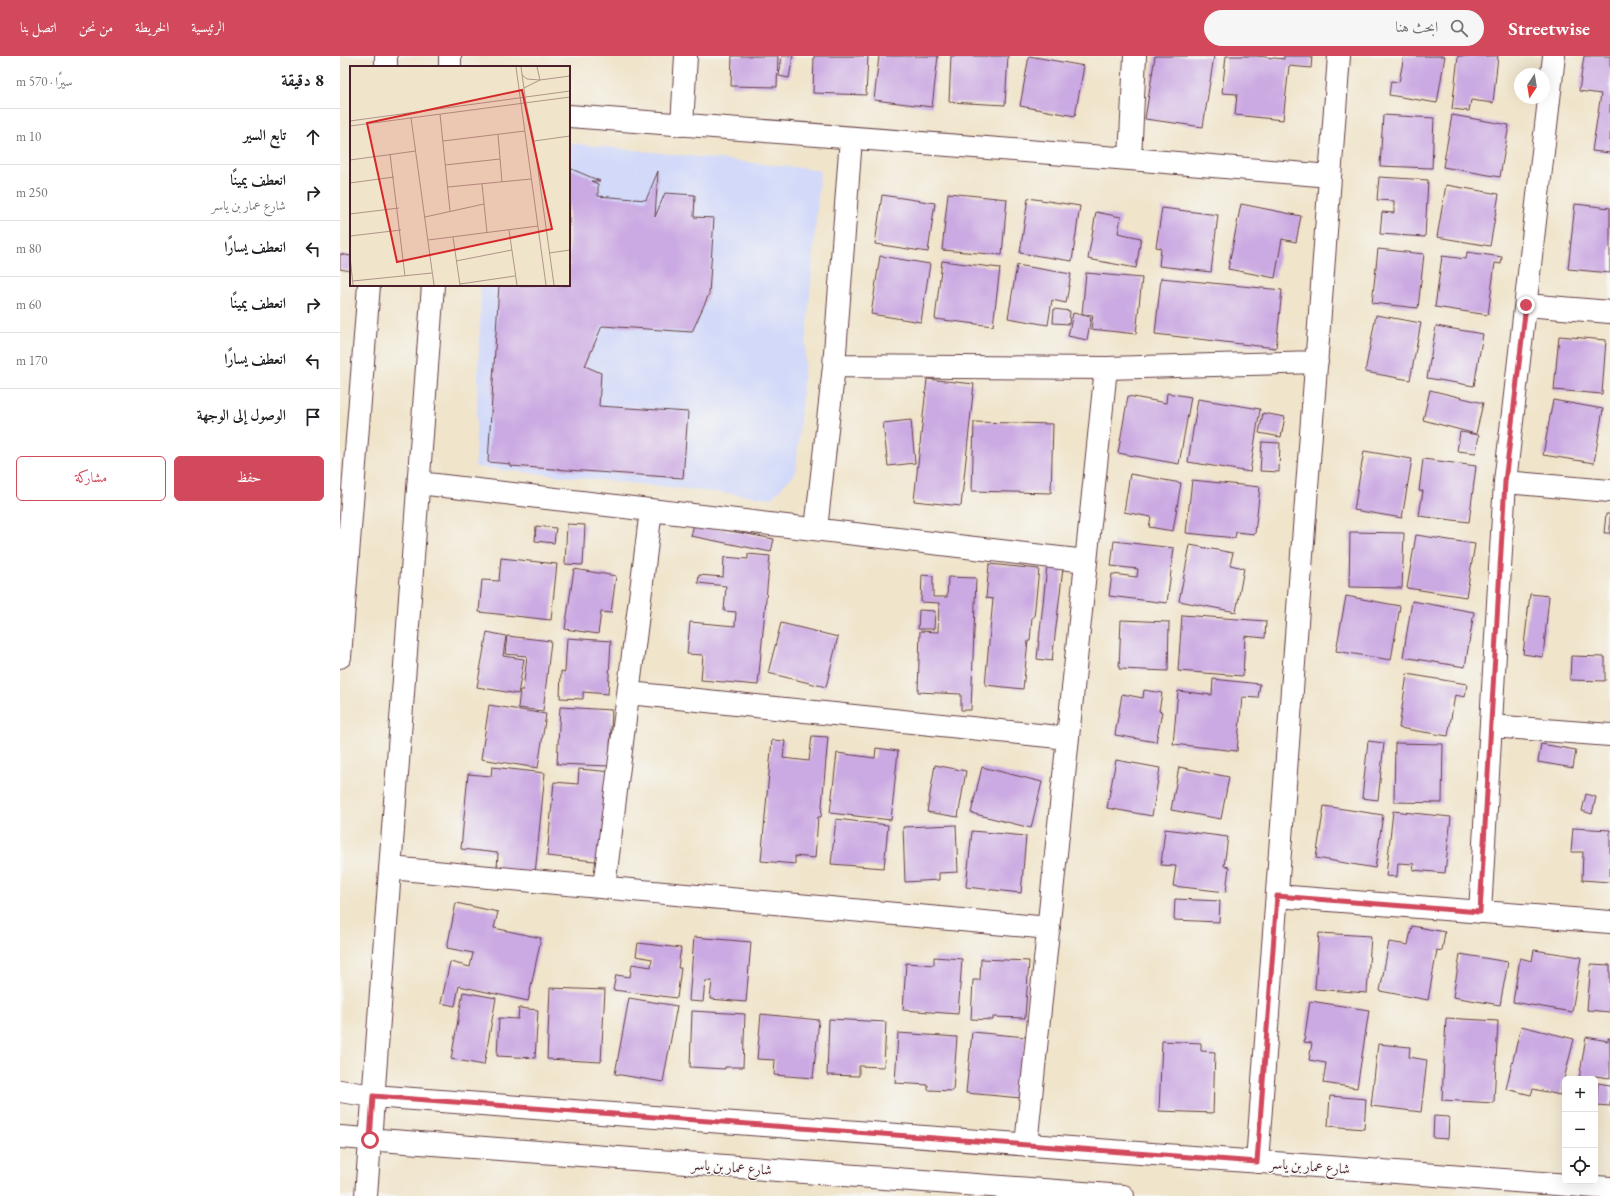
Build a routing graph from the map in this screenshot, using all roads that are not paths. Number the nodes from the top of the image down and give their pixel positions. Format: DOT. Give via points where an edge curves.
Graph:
graph roads {
  1 [pos="686,56"];
  2 [pos="1135,56"];
  3 [pos="1339,56"];
  4 [pos="1554,56"];
  5 [pos="570,116"];
  6 [pos="682,125"];
  7 [pos="851,138"];
  8 [pos="1130,159"];
  9 [pos="1330,176"];
  10 [pos="369,286"];
  11 [pos="433,286"];
  12 [pos="1526,305"];
  13 [pos="1610,312"];
  14 [pos="1317,362"];
  15 [pos="834,366"];
  16 [pos="1106,368"];
  17 [pos="1505,482"];
  18 [pos="419,483"];
  19 [pos="1610,491"];
  20 [pos="651,510"];
  21 [pos="816,529"];
  22 [pos="1086,561"];
  23 [pos="340,657"];
  24 [pos="629,693"];
  25 [pos="1491,726"];
  26 [pos="1610,736"];
  27 [pos="1068,738"];
  28 [pos="390,868"];
  29 [pos="604,887"];
  30 [pos="1277,896"];
  31 [pos="1480,912"];
  32 [pos="1610,922"];
  33 [pos="1049,928"];
  34 [pos="340,1091"];
  35 [pos="373,1096"];
  36 [pos="340,1137"];
  37 [pos="370,1140"];
  38 [pos="1026,1145"];
  39 [pos="1257,1162"];
  40 [pos="1610,1188"];
  41 [pos="366,1196"];
  42 [pos="1123,1196"];
  1 -- 6 [label="street"];
  2 -- 8 [label="street"];
  3 -- 9 [label="street"];
  4 -- 12 [label="street"];
  5 -- 6 [label="street"];
  6 -- 7 [label="street"];
  7 -- 8 [label="street"];
  7 -- 15 [label="street"];
  8 -- 9 [label="street"];
  9 -- 14 [label="street"];
  10 -- 23 [label="street"];
  11 -- 18 [label="street"];
  12 -- 13 [label="street"];
  12 -- 17 [label="street"];
  14 -- 16 [label="street"];
  14 -- 30 [label="street"];
  15 -- 16 [label="street"];
  15 -- 21 [label="street"];
  16 -- 22 [label="street"];
  17 -- 19 [label="street"];
  17 -- 25 [label="street"];
  18 -- 20 [label="street"];
  18 -- 28 [label="street"];
  20 -- 21 [label="street"];
  20 -- 24 [label="street"];
  21 -- 22 [label="street"];
  22 -- 27 [label="street"];
  24 -- 27 [label="street"];
  24 -- 29 [label="street"];
  25 -- 26 [label="street"];
  25 -- 31 [label="street"];
  27 -- 33 [label="street"];
  28 -- 29 [label="street"];
  28 -- 35 [label="street"];
  29 -- 33 [label="street"];
  30 -- 31 [label="street"];
  30 -- 39 [label="street"];
  31 -- 32 [label="street"];
  33 -- 38 [label="street"];
  34 -- 35 [label="street, شارع عمار بن ياسر"];
  35 -- 37 [label="street"];
  35 -- 38 [label="street, شارع عمار بن ياسر"];
  36 -- 37 [label="street, شارع عمار بن ياسر"];
  37 -- 41 [label="street"];
  37 -- 42 [label="street, شارع عمار بن ياسر"];
  38 -- 39 [label="street, شارع عمار بن ياسر"];
  39 -- 40 [label="street, شارع عمار بن ياسر"];
}
